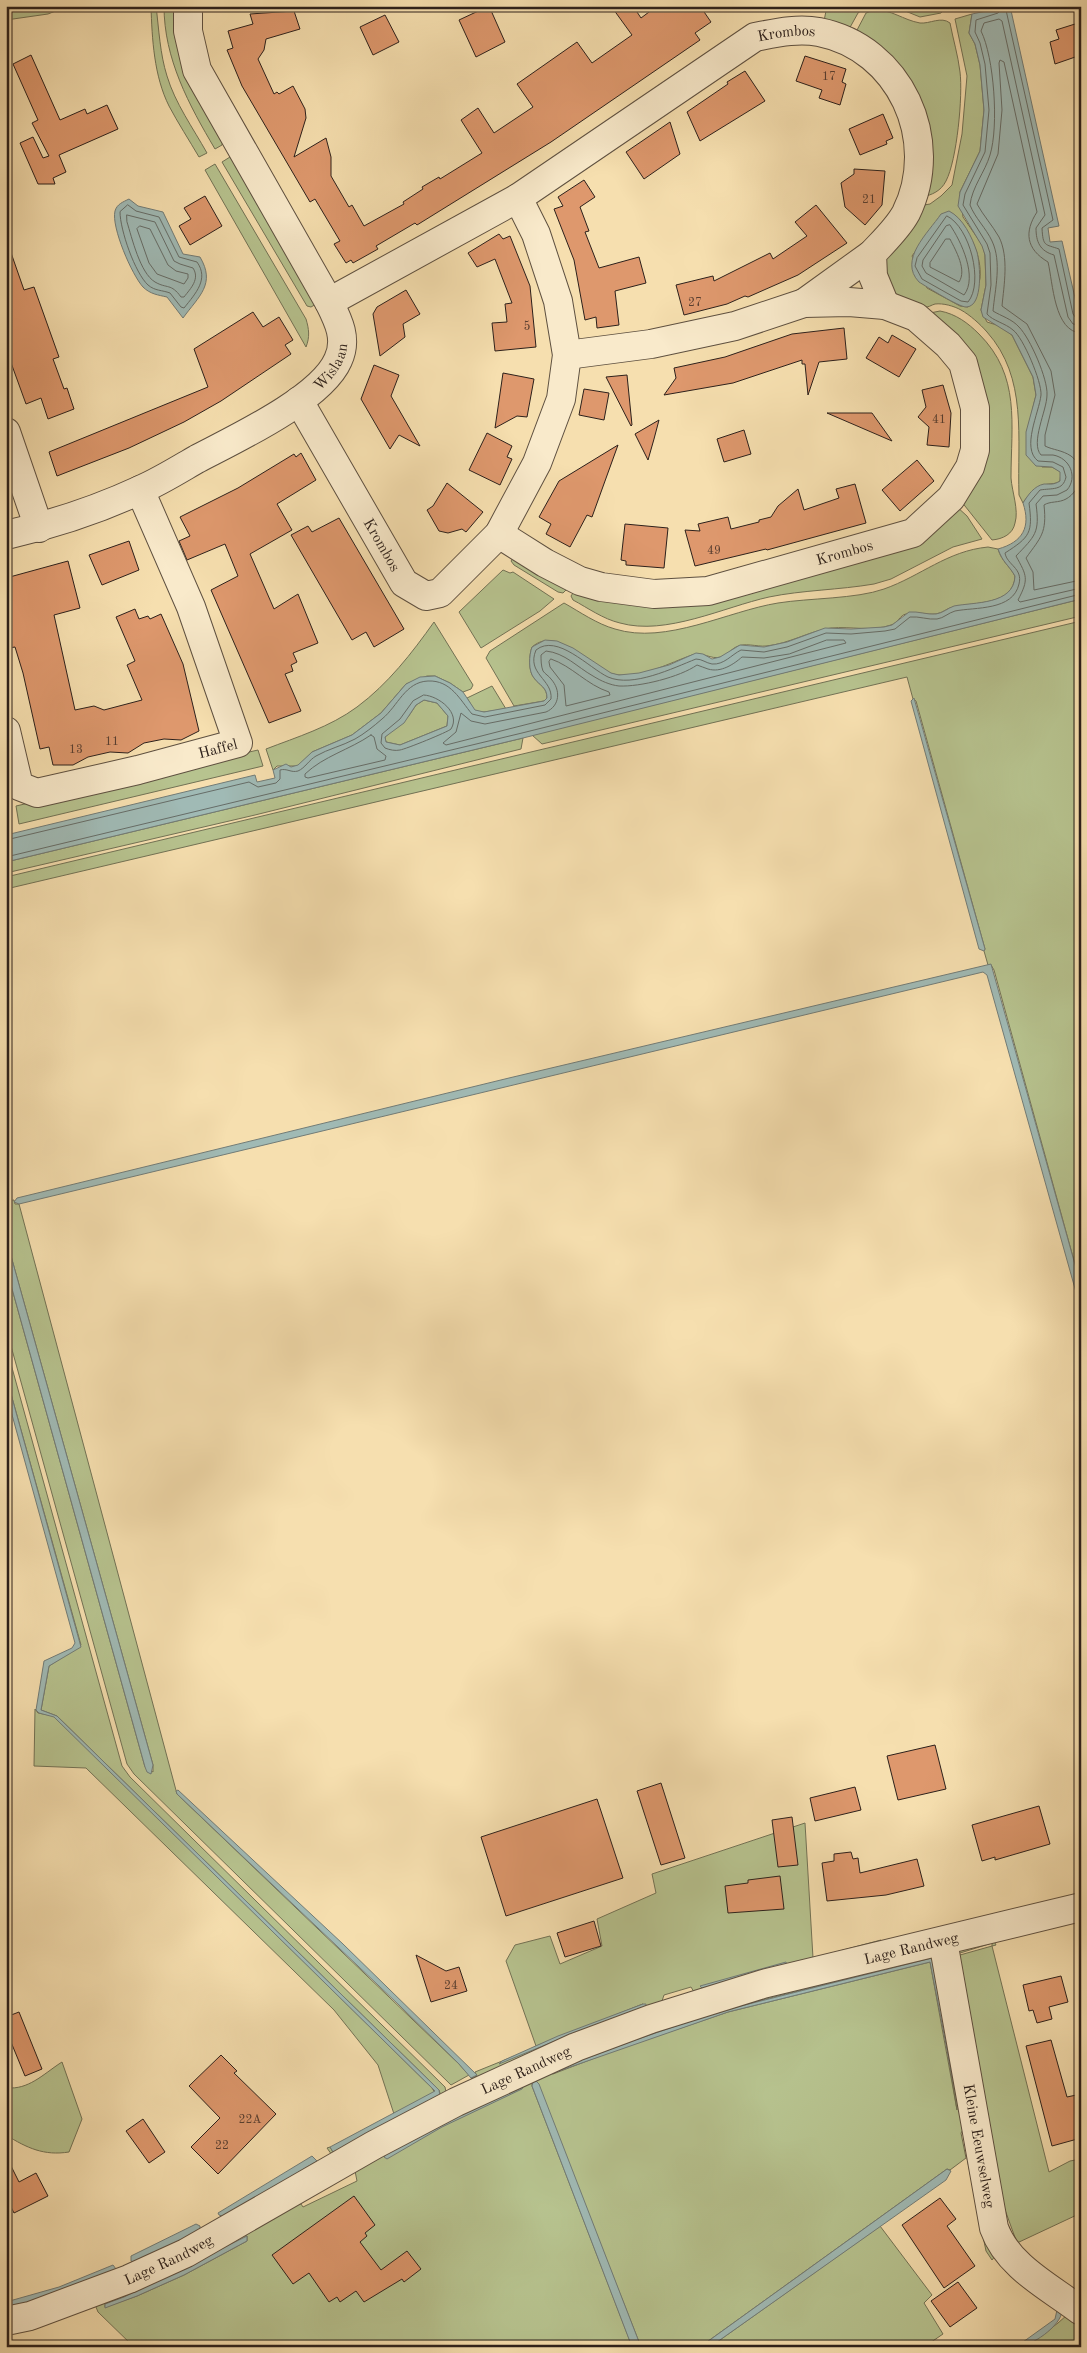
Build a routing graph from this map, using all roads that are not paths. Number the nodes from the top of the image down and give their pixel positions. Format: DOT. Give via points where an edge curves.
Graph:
graph roads {
  1 [pos="188,6"];
  2 [pos="518,198"];
  3 [pos="872,254"];
  4 [pos="329,302"];
  5 [pos="804,303"];
  6 [pos="884,305"];
  7 [pos="567,355"];
  8 [pos="299,401"];
  9 [pos="6,432"];
  10 [pos="140,490"];
  11 [pos="39,528"];
  12 [pos="500,534"];
  13 [pos="6,535"];
  14 [pos="6,731"];
  15 [pos="1081,1907"];
  16 [pos="943,1941"];
  17 [pos="1081,2310"];
  18 [pos="6,2321"];
  1 -- 4 [label="street, Wislaan" via="188,31 198,70"];
  2 -- 3 [label="street, Krombos" via="754,37 786,30 818,32 848,42 886,68 902,90 916,121 920,142 919,174 912,200 905,215"];
  2 -- 4 [label="street, Krombos"];
  2 -- 7 [label="street, Krombos" via="536,234 558,302"];
  3 -- 5 [label="street, Krombos"];
  3 -- 6 [label="street" via="873,276"];
  4 -- 8 [label="street, Wislaan" via="342,328 339,359 322,382"];
  5 -- 6 [label="street, Krombos"];
  5 -- 7 [label="street, Krombos" via="735,326 651,344"];
  6 -- 12 [label="street, Krombos" via="916,317 948,345 963,363 975,408 975,450 970,467 945,506 914,533 708,591 654,594 580,581"];
  7 -- 12 [label="street, Krombos" via="561,399 537,464"];
  8 -- 10 [label="street, Wislaan"];
  8 -- 12 [label="street, Krombos" via="404,583 426,596 440,593"];
  9 -- 11 [label="street"];
  10 -- 11 [label="street, Wislaan"];
  10 -- 14 [label="street, Haffel" via="190,607 238,743 37,793 19,786"];
  11 -- 13 [label="street, Wislaan"];
  15 -- 16 [label="street, Lage Randweg"];
  16 -- 17 [label="street, Kleine Eeuwselweg" via="999,2242 1017,2264"];
  16 -- 18 [label="street, Lage Randweg" via="763,1984 651,2019 576,2048 456,2102 186,2253 130,2280 30,2316"];
}
